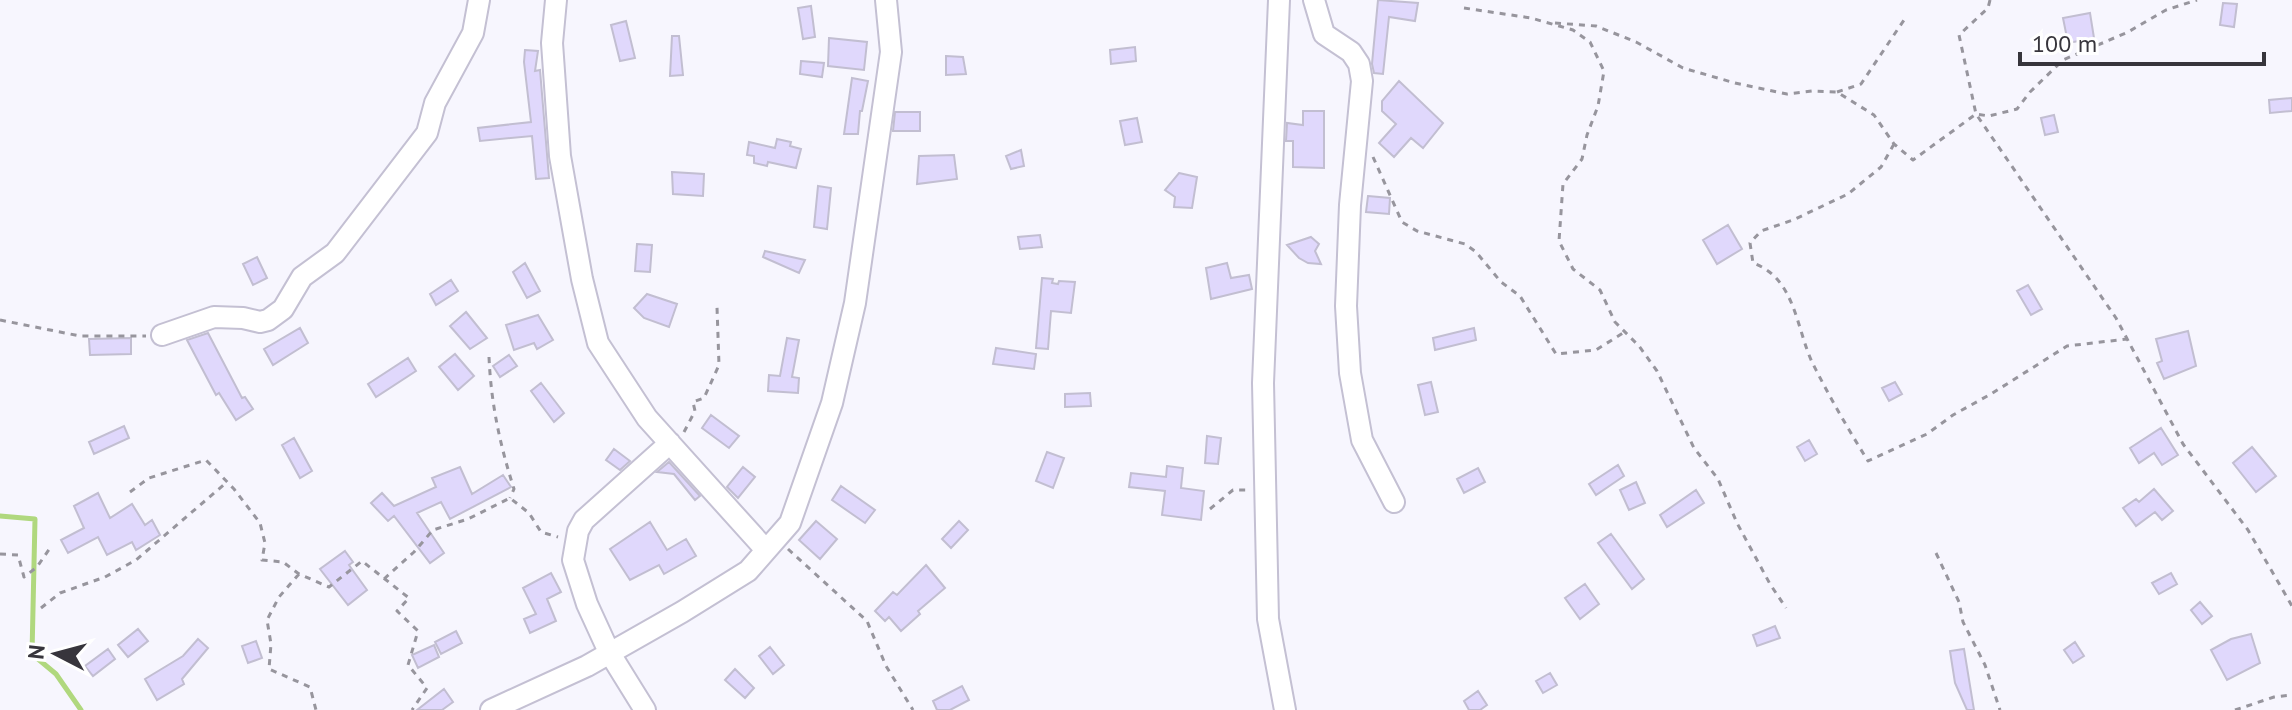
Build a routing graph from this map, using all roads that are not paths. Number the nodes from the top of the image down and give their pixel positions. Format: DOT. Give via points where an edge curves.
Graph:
graph roads {
  1 [pos="479,0"];
  2 [pos="556,0"];
  3 [pos="886,0"];
  4 [pos="1279,0"];
  5 [pos="1314,0"];
  6 [pos="162,335"];
  7 [pos="674,447"];
  8 [pos="1394,502"];
  9 [pos="771,544"];
  10 [pos="609,652"];
  11 [pos="491,710"];
  12 [pos="645,710"];
  13 [pos="1285,710"];
  1 -- 6 [label="street" via="473,33 435,103 427,133 335,253 302,277 283,309 260,322 214,317"];
  2 -- 7 [label="street" via="552,43 560,156 598,343 647,418"];
  3 -- 9 [label="street" via="891,52 855,303 832,403 790,523"];
  4 -- 13 [label="street" via="1263,383 1268,619"];
  5 -- 8 [label="street" via="1324,34 1351,52 1362,81 1350,205 1350,373 1362,440"];
  7 -- 9 [label="street"];
  7 -- 10 [label="street" via="584,520 578,531 573,560"];
  9 -- 10 [label="street" via="748,571"];
  10 -- 11 [label="street"];
  10 -- 12 [label="street"];
}
